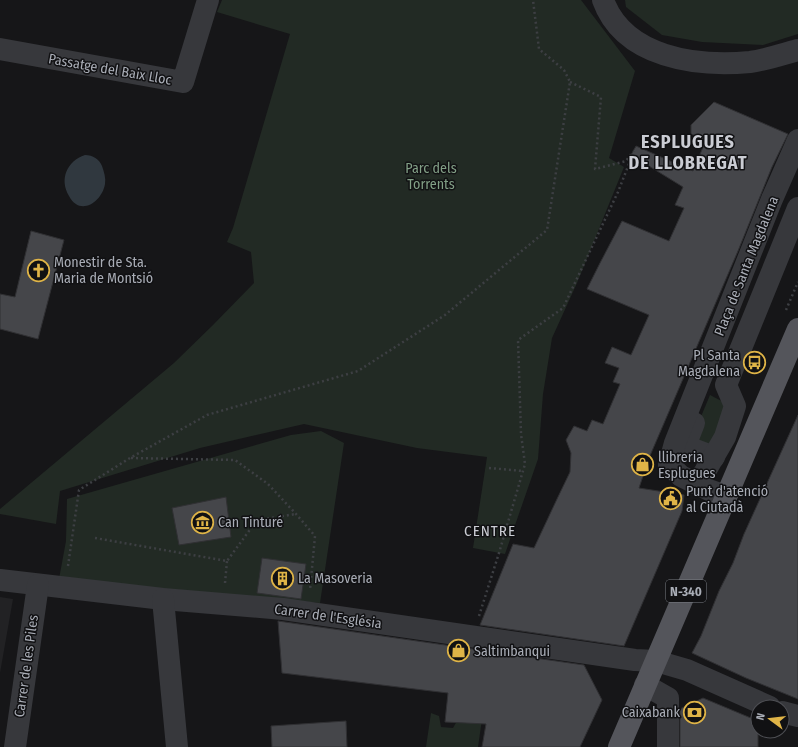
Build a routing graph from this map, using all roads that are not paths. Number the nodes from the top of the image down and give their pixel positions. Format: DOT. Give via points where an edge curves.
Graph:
graph roads {
  1 [pos="208,0"];
  2 [pos="603,0"];
  3 [pos="0,49"];
  4 [pos="798,50"];
  5 [pos="798,140"];
  6 [pos="798,208"];
  7 [pos="798,329"];
  8 [pos="726,385"];
  9 [pos="726,496"];
  10 [pos="0,580"];
  11 [pos="38,585"];
  12 [pos="163,599"];
  13 [pos="656,661"];
  14 [pos="645,685"];
  15 [pos="752,699"];
  16 [pos="15,747"];
  17 [pos="177,747"];
  18 [pos="619,747"];
  19 [pos="668,747"];
  1 -- 3 [label="street, Passatge del Baix Lloc" via="183,82"];
  2 -- 4 [label="street" via="607,12 626,35 665,56 715,63 752,62"];
  5 -- 9 [label="street, Plaça de Santa Magdalena" via="681,428 669,465 681,476"];
  6 -- 8 [label="street, Plaça de Santa Magdalena"];
  7 -- 9 [label="main road, N-340"];
  8 -- 8 [label="street" via="736,406 725,437 708,466 685,446 707,390"];
  9 -- 13 [label="main road, N-340"];
  10 -- 11 [label="street, Carrer de l'Església"];
  11 -- 12 [label="street, Carrer de l'Església"];
  11 -- 16 [label="street, Carrer de les Piles"];
  12 -- 13 [label="street, Carrer de l'Església" via="283,609"];
  12 -- 17 [label="street"];
  13 -- 14 [label="main road, N-340"];
  13 -- 15 [label="street, Carrer de l'Església" via="687,670"];
  14 -- 18 [label="main road, N-340"];
  14 -- 19 [label="street" via="668,698"];
}
